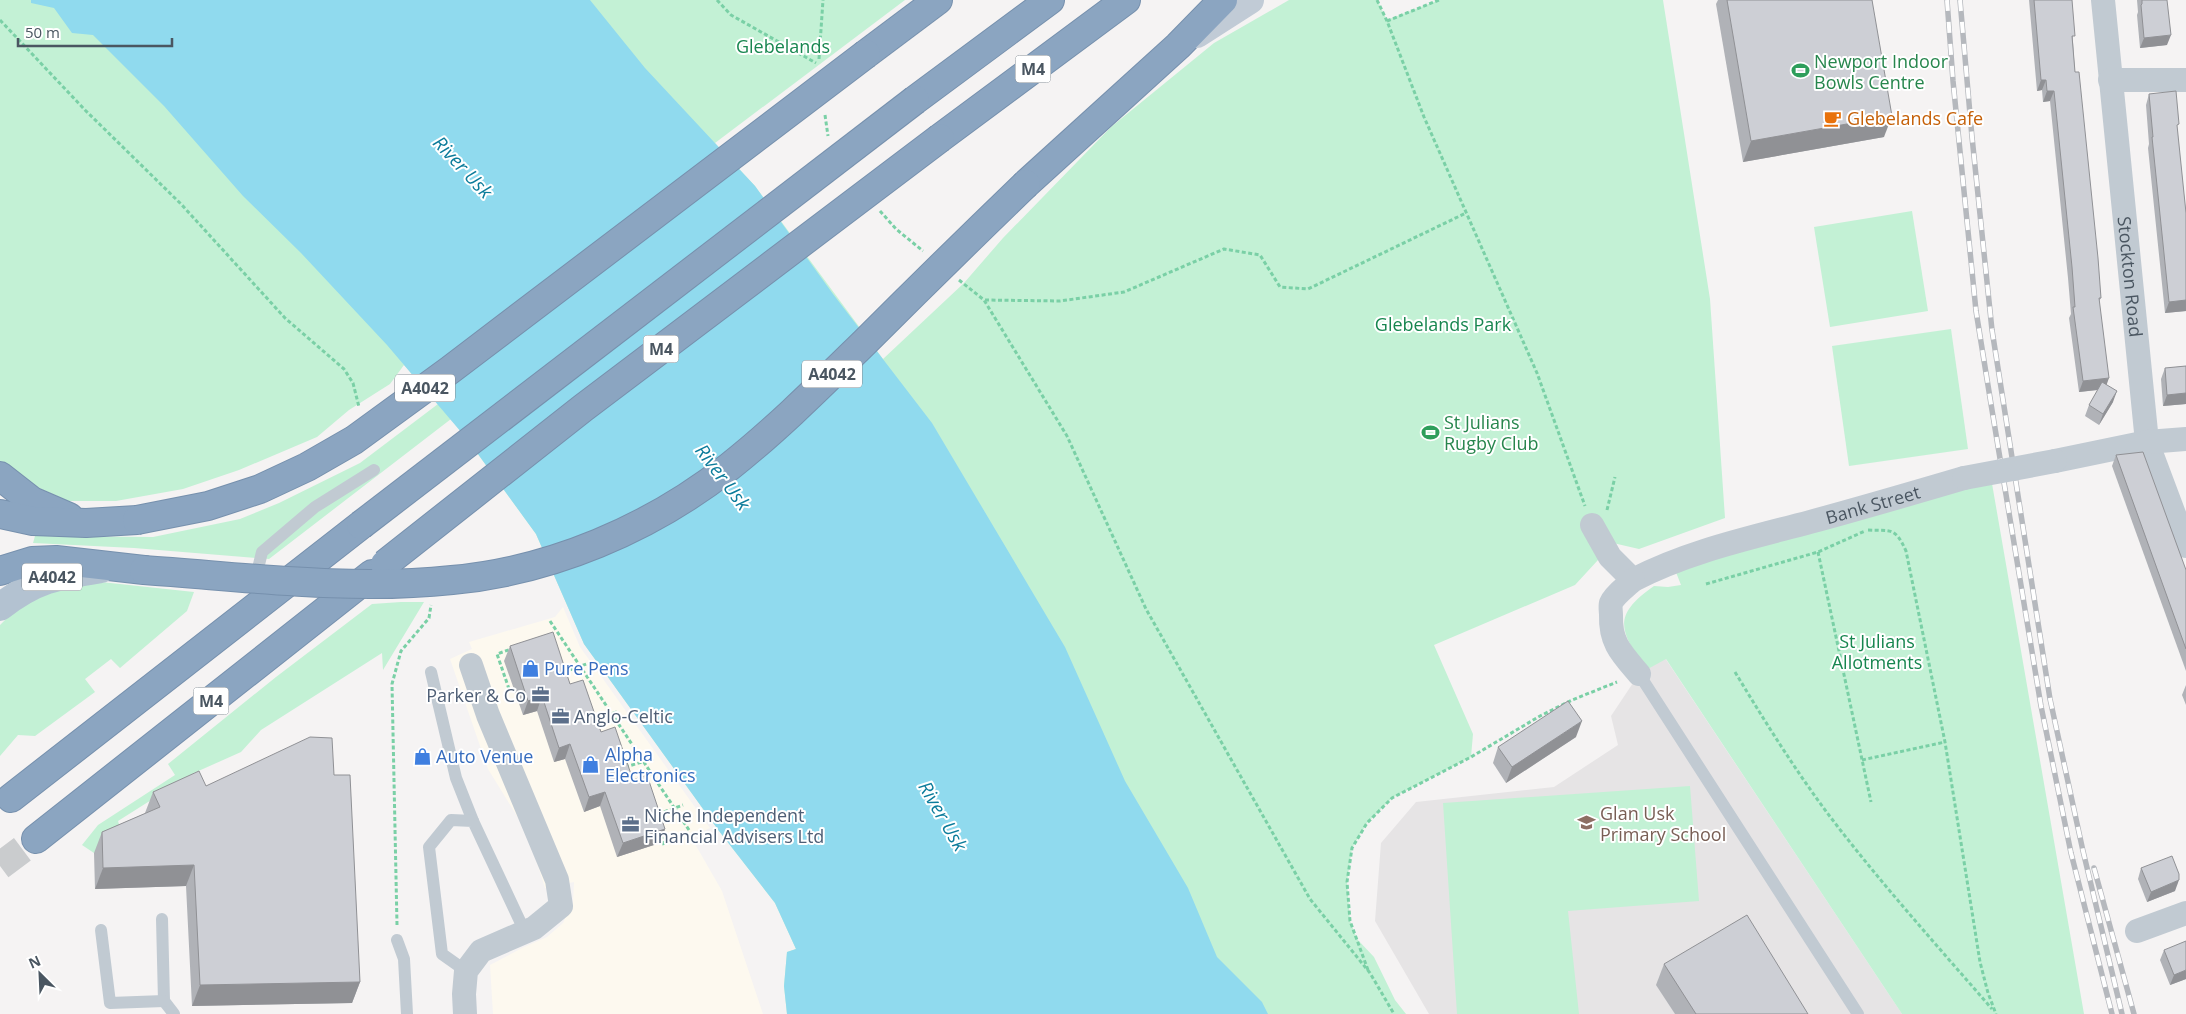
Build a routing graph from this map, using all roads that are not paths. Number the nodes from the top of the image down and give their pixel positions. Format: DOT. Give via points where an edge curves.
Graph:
graph roads {
  1 [pos="938,0"];
  2 [pos="1050,0"];
  3 [pos="1126,0"];
  4 [pos="1222,0"];
  5 [pos="1250,0"];
  6 [pos="2103,0"];
  7 [pos="1178,46"];
  8 [pos="2110,80"];
  9 [pos="2186,80"];
  10 [pos="2186,439"];
  11 [pos="2147,442"];
  12 [pos="374,470"];
  13 [pos="0,476"];
  14 [pos="0,514"];
  15 [pos="86,523"];
  16 [pos="1592,525"];
  17 [pos="2186,546"];
  18 [pos="112,567"];
  19 [pos="0,571"];
  20 [pos="1633,580"];
  21 [pos="0,608"];
  22 [pos="249,613"];
  23 [pos="471,665"];
  24 [pos="431,672"];
  25 [pos="1639,674"];
  26 [pos="11,798"];
  27 [pos="473,820"];
  28 [pos="36,839"];
  29 [pos="2186,913"];
  30 [pos="162,919"];
  31 [pos="101,930"];
  32 [pos="2137,931"];
  33 [pos="525,932"];
  34 [pos="397,940"];
  35 [pos="466,971"];
  36 [pos="164,1001"];
  37 [pos="174,1014"];
  38 [pos="408,1014"];
  39 [pos="465,1014"];
  40 [pos="1858,1014"];
  1 -- 15 [label="highway, A4042, bridge" via="354,440 260,489 208,506 137,520"];
  2 -- 22 [label="highway, M4, bridge" via="915,100"];
  3 -- 28 [label="highway, M4, bridge" via="583,408"];
  4 -- 7 [label="highway"];
  5 -- 7 [label="main road"];
  6 -- 8 [label="street, Stockton Road"];
  7 -- 18 [label="highway, A4042, bridge" via="1026,184 811,394 729,467 680,502 616,536 496,574 400,584 307,582"];
  8 -- 9 [label="street"];
  8 -- 11 [label="street, Stockton Road"];
  10 -- 11 [label="street, Bank Street"];
  11 -- 17 [label="street, Stockton Road"];
  11 -- 20 [label="street, Bank Street, bridge" via="1964,478 1726,544 1672,562"];
  12 -- 22 [label="lane" via="315,507 262,552"];
  13 -- 15 [label="highway, A4042" via="32,501"];
  14 -- 15 [label="highway, A4042" via="33,522"];
  16 -- 20 [label="street" via="1610,557"];
  18 -- 19 [label="highway, A4042" via="48,560 32,561"];
  18 -- 21 [label="main road, A4042" via="52,577 20,591"];
  20 -- 25 [label="street" via="1611,604 1610,622 1618,649"];
  22 -- 26 [label="highway, M4"];
  23 -- 33 [label="street" via="488,715 557,880 560,906"];
  24 -- 27 [label="lane" via="456,778"];
  25 -- 40 [label="lane"];
  27 -- 33 [label="lane"];
  27 -- 35 [label="lane" via="451,820 429,847 442,954"];
  29 -- 32 [label="street"];
  30 -- 36 [label="lane"];
  31 -- 36 [label="lane" via="110,1003"];
  33 -- 35 [label="street" via="481,951"];
  34 -- 38 [label="lane" via="404,959"];
  35 -- 39 [label="street"];
  36 -- 37 [label="lane"];
}
